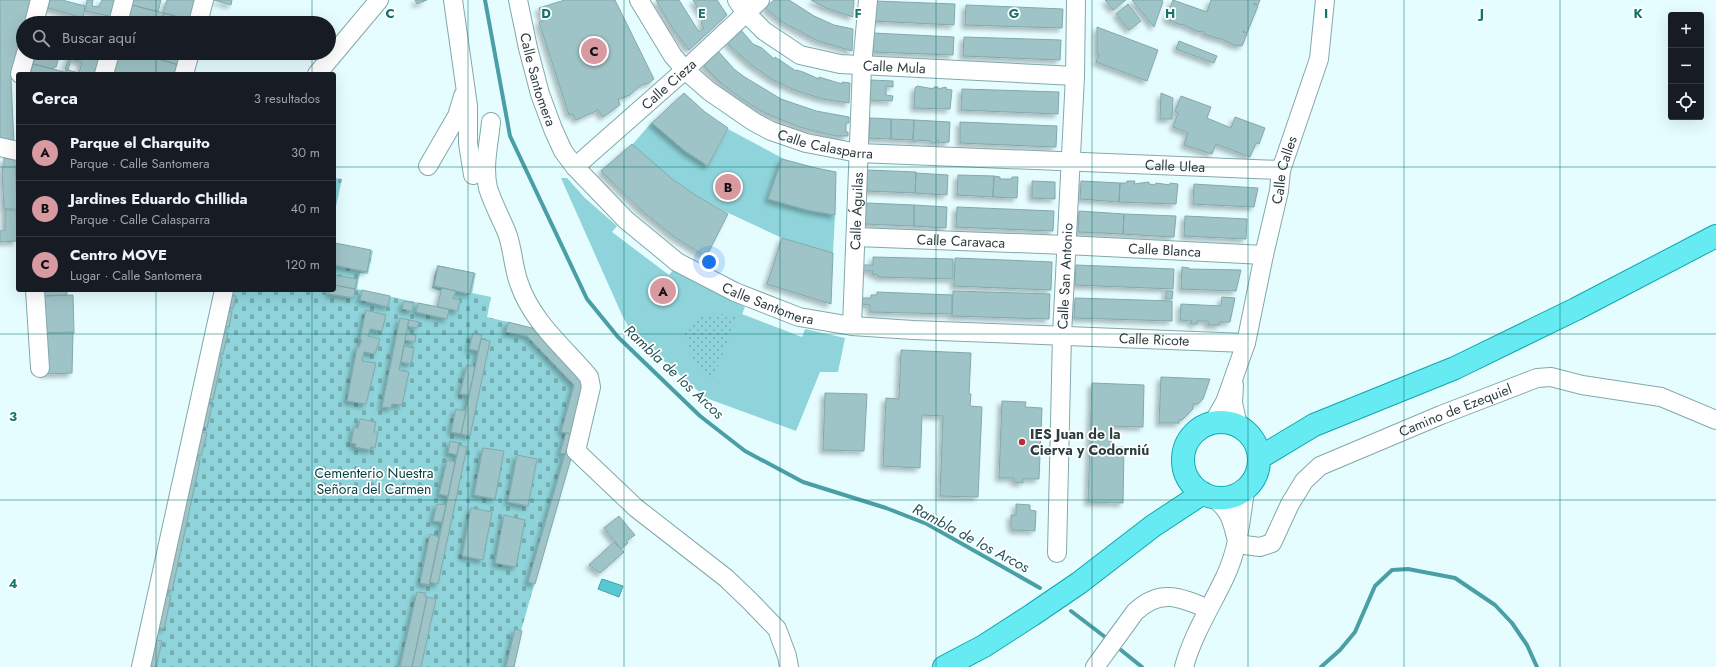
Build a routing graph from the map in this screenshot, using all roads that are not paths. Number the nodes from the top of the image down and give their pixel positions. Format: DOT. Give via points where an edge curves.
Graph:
graph roads {
  1 [pos="40,0"];
  2 [pos="124,0"];
  3 [pos="204,0"];
  4 [pos="378,0"];
  5 [pos="453,0"];
  6 [pos="518,0"];
  7 [pos="639,0"];
  8 [pos="760,0"];
  9 [pos="868,0"];
  10 [pos="1076,0"];
  11 [pos="1326,0"];
  12 [pos="741,6"];
  13 [pos="36,16"];
  14 [pos="120,16"];
  15 [pos="200,16"];
  16 [pos="336,51"];
  17 [pos="24,60"];
  18 [pos="108,60"];
  19 [pos="188,60"];
  20 [pos="329,60"];
  21 [pos="862,66"];
  22 [pos="685,70"];
  23 [pos="21,72"];
  24 [pos="105,72"];
  25 [pos="185,72"];
  26 [pos="319,72"];
  27 [pos="1075,76"];
  28 [pos="465,88"];
  29 [pos="492,122"];
  30 [pos="0,147"];
  31 [pos="16,151"];
  32 [pos="858,153"];
  33 [pos="1070,162"];
  34 [pos="428,166"];
  35 [pos="575,167"];
  36 [pos="1281,170"];
  37 [pos="473,175"];
  38 [pos="1716,236"];
  39 [pos="856,237"];
  40 [pos="1066,245"];
  41 [pos="1264,255"];
  42 [pos="35,292"];
  43 [pos="224,292"];
  44 [pos="852,326"];
  45 [pos="1062,335"];
  46 [pos="1246,343"];
  47 [pos="40,368"];
  48 [pos="1235,372"];
  49 [pos="1716,420"];
  50 [pos="1213,424"];
  51 [pos="1250,441"];
  52 [pos="1201,490"];
  53 [pos="1245,490"];
  54 [pos="1237,544"];
  55 [pos="1057,553"];
  56 [pos="1208,609"];
  57 [pos="141,667"];
  58 [pos="789,667"];
  59 [pos="944,667"];
  60 [pos="1095,667"];
  61 [pos="1184,667"];
  1 -- 13 [label="street"];
  2 -- 14 [label="street"];
  3 -- 15 [label="street"];
  4 -- 16 [label="street"];
  5 -- 28 [label="street"];
  6 -- 35 [label="street, Calle Santomera" via="540,94 558,140"];
  7 -- 22 [label="street, Calle Calasparra" via="673,56"];
  8 -- 12 [label="street, Calle Cieza"];
  9 -- 21 [label="street, Calle Águilas"];
  10 -- 27 [label="street, Calle San Antonio"];
  11 -- 36 [label="street, Calle Calles" via="1319,59"];
  12 -- 21 [label="street, Calle Mula" via="764,31 800,55"];
  12 -- 22 [label="street, Calle Cieza"];
  17 -- 23 [label="street"];
  18 -- 24 [label="street"];
  19 -- 25 [label="street"];
  20 -- 26 [label="street"];
  21 -- 27 [label="street, Calle Mula"];
  21 -- 32 [label="street, Calle Águilas"];
  22 -- 32 [label="street, Calle Calasparra" via="709,92 771,131 806,143"];
  22 -- 35 [label="street, Calle Cieza"];
  27 -- 33 [label="street, Calle San Antonio"];
  28 -- 34 [label="street" via="457,116"];
  28 -- 37 [label="street" via="468,106 468,143"];
  29 -- 58 [label="street" via="486,170 488,187 507,234 519,284 530,308 545,330 589,377 591,387 576,451 636,508 726,578 750,601 777,629"];
  30 -- 31 [label="street"];
  32 -- 33 [label="street, Calle Calasparra"];
  32 -- 39 [label="street, Calle Águilas"];
  33 -- 36 [label="street, Calle Ulea"];
  33 -- 40 [label="street, Calle San Antonio"];
  35 -- 44 [label="street, Calle Santomera" via="626,220 677,262 735,292 799,317"];
  36 -- 41 [label="street, Calle Calles" via="1279,191"];
  38 -- 51 [label="main road" via="1455,368 1314,425"];
  39 -- 40 [label="street, Calle Caravaca"];
  39 -- 44 [label="street, Calle Águilas"];
  40 -- 41 [label="street, Calle Blanca"];
  40 -- 45 [label="street, Calle San Antonio"];
  41 -- 46 [label="street, Calle Calles"];
  42 -- 47 [label="street"];
  43 -- 57 [label="street"];
  44 -- 45 [label="street, Calle Santomera"];
  45 -- 46 [label="street, Calle Ricote"];
  45 -- 55 [label="street, Calle San Antonio"];
  46 -- 48 [label="street, Calle Calles"];
  48 -- 50 [label="street" via="1225,402"];
  48 -- 51 [label="street" via="1233,403"];
  49 -- 54 [label="street, Camino de Ezequiel" via="1661,397 1582,385 1551,377 1536,378 1320,466 1304,481 1272,543 1260,547"];
  50 -- 51 [label="main road" via="1229,423"];
  50 -- 52 [label="main road" via="1199,430 1186,446 1184,463"];
  51 -- 53 [label="main road" via="1258,470"];
  52 -- 53 [label="main road" via="1224,498"];
  52 -- 54 [label="street" via="1225,507 1232,520"];
  52 -- 59 [label="main road" via="1079,583 984,646"];
  53 -- 54 [label="street"];
  54 -- 56 [label="street" via="1226,576"];
  56 -- 60 [label="street" via="1169,597 1154,598 1135,612"];
  56 -- 61 [label="street"];
}
